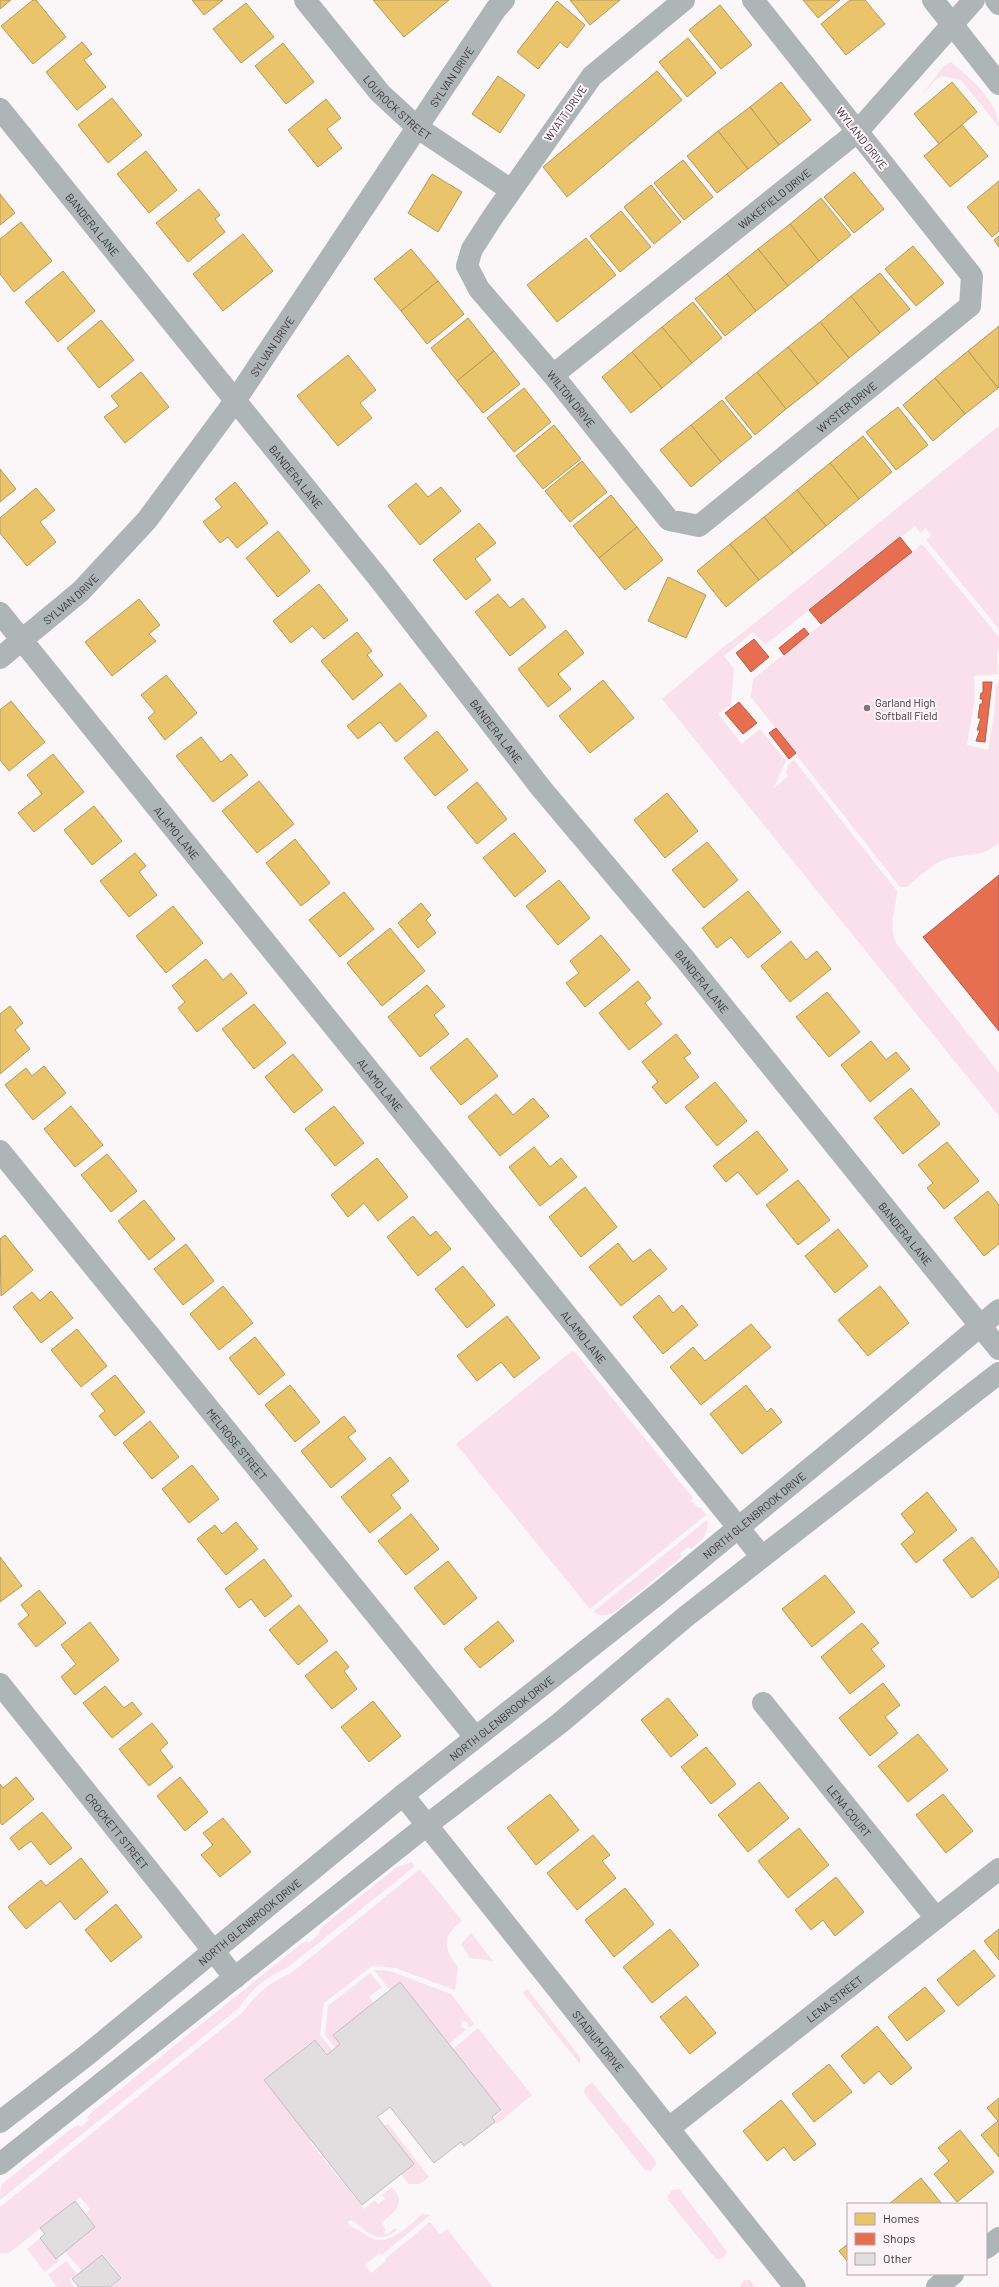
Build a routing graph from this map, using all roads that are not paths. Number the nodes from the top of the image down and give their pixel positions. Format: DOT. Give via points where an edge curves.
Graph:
graph roads {
  1 [pos="305,0"];
  2 [pos="504,0"];
  3 [pos="684,0"];
  4 [pos="753,0"];
  5 [pos="932,0"];
  6 [pos="974,0"];
  7 [pos="996,0"];
  8 [pos="999,4"];
  9 [pos="953,25"];
  10 [pos="999,84"];
  11 [pos="0,109"];
  12 [pos="418,128"];
  13 [pos="858,132"];
  14 [pos="511,190"];
  15 [pos="472,249"];
  16 [pos="972,276"];
  17 [pos="553,376"];
  18 [pos="235,401"];
  19 [pos="699,526"];
  20 [pos="0,613"];
  21 [pos="22,640"];
  22 [pos="0,658"];
  23 [pos="0,1151"];
  24 [pos="999,1310"];
  25 [pos="979,1326"];
  26 [pos="999,1349"];
  27 [pos="999,1372"];
  28 [pos="739,1528"];
  29 [pos="762,1557"];
  30 [pos="0,1684"];
  31 [pos="763,1703"];
  32 [pos="475,1737"];
  33 [pos="403,1795"];
  34 [pos="426,1825"];
  35 [pos="999,1870"];
  36 [pos="936,1918"];
  37 [pos="214,1951"];
  38 [pos="235,1978"];
  39 [pos="0,2122"];
  40 [pos="669,2128"];
  41 [pos="0,2164"];
  42 [pos="999,2238"];
  43 [pos="987,2247"];
  44 [pos="952,2275"];
  45 [pos="795,2287"];
  46 [pos="937,2287"];
  1 -- 12 [label="street, LOUROCK STREET" via="380,93"];
  2 -- 12 [label="street, SYLVAN DRIVE"];
  3 -- 14 [label="street, WYATT DRIVE" via="592,76"];
  4 -- 13 [label="street, WYLAND DRIVE"];
  5 -- 9 [label="main road"];
  6 -- 9 [label="street, WAKEFIELD DRIVE"];
  7 -- 8 [label="main road"];
  9 -- 10 [label="main road"];
  9 -- 13 [label="street, WAKEFIELD DRIVE"];
  11 -- 18 [label="street, BANDERA LANE"];
  12 -- 14 [label="street, LOUROCK STREET"];
  12 -- 18 [label="street, SYLVAN DRIVE"];
  13 -- 16 [label="street, WYLAND DRIVE"];
  13 -- 17 [label="street, WAKEFIELD DRIVE"];
  14 -- 15 [label="street, WYATT DRIVE"];
  15 -- 17 [label="street, WILTON DRIVE" via="467,266 479,289"];
  16 -- 19 [label="street, WYSTER DRIVE" via="970,306"];
  17 -- 19 [label="street, WILTON DRIVE" via="669,520"];
  18 -- 21 [label="street, SYLVAN DRIVE" via="147,520 81,591"];
  18 -- 25 [label="street, BANDERA LANE" via="380,580 541,788 684,958"];
  20 -- 21 [label="street, ALAMO LANE"];
  21 -- 22 [label="street, SYLVAN DRIVE"];
  21 -- 28 [label="street, ALAMO LANE"];
  23 -- 32 [label="street, MELROSE STREET"];
  24 -- 25 [label="main road, NORTH GLENBROOK DRIVE"];
  25 -- 26 [label="street, BANDERA LANE"];
  25 -- 28 [label="main road, NORTH GLENBROOK DRIVE"];
  27 -- 29 [label="main road"];
  28 -- 29 [label="street, ALAMO LANE"];
  28 -- 32 [label="main road, NORTH GLENBROOK DRIVE"];
  29 -- 34 [label="main road" via="684,1618 560,1723"];
  30 -- 37 [label="street, CROCKETT STREET"];
  31 -- 36 [label="street, LENA COURT"];
  32 -- 33 [label="main road, NORTH GLENBROOK DRIVE"];
  33 -- 34 [label="street, STADIUM DRIVE"];
  33 -- 37 [label="main road, NORTH GLENBROOK DRIVE"];
  34 -- 38 [label="main road"];
  34 -- 40 [label="street, STADIUM DRIVE"];
  35 -- 36 [label="street, LENA STREET"];
  36 -- 40 [label="street, LENA STREET"];
  37 -- 38 [label="street, CROCKETT STREET"];
  37 -- 39 [label="main road, NORTH GLENBROOK DRIVE"];
  38 -- 41 [label="main road"];
  40 -- 45 [label="street, STADIUM DRIVE"];
  42 -- 43 [label="street"];
  44 -- 46 [label="street"];
}
